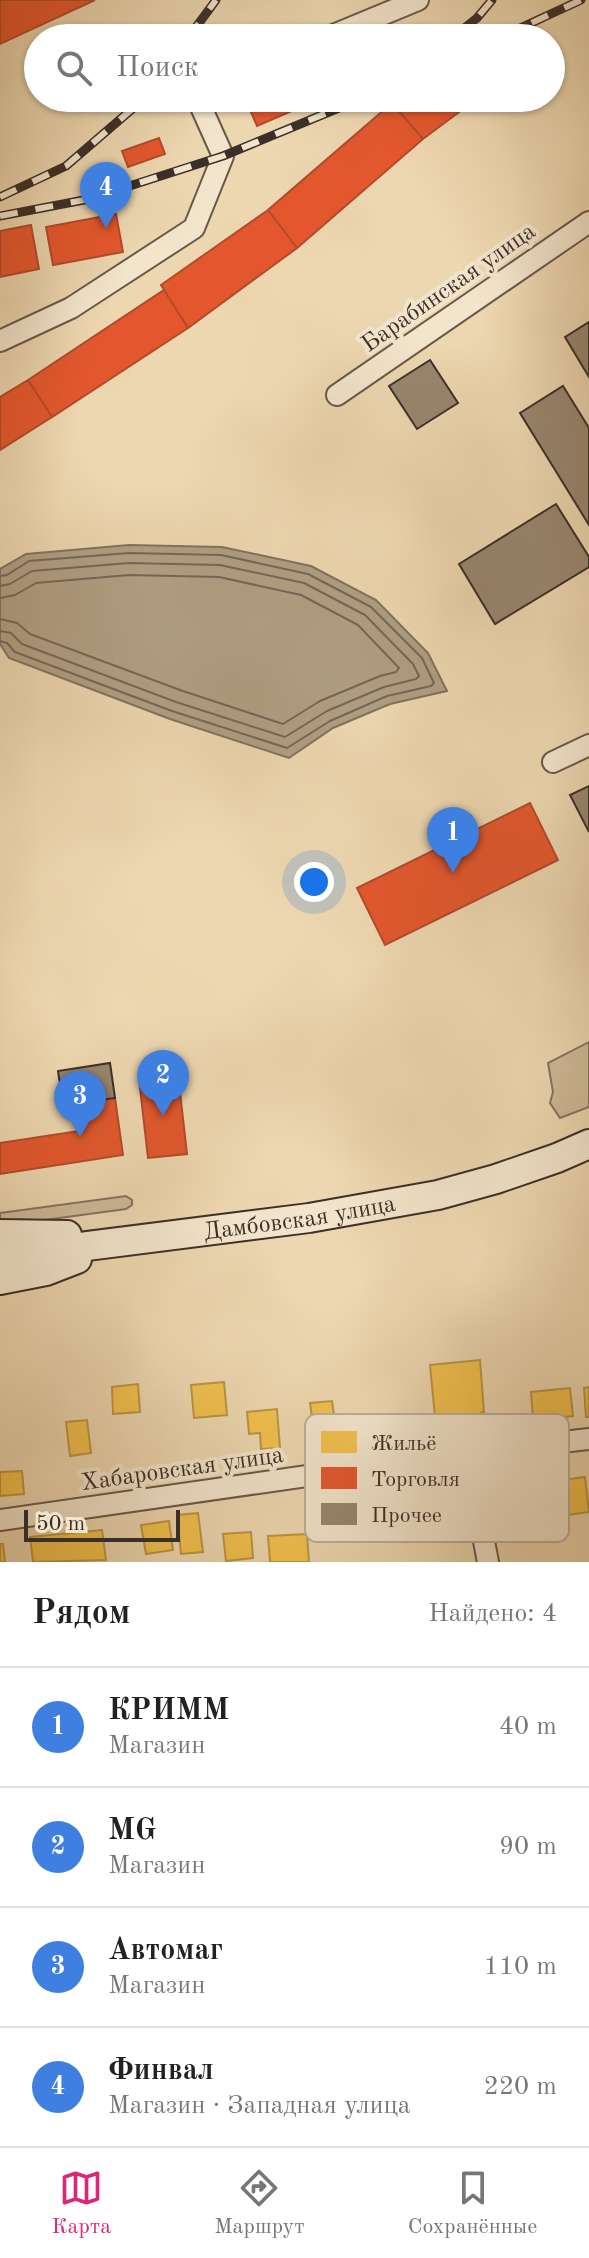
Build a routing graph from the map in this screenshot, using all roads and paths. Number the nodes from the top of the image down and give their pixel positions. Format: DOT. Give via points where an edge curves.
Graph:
graph roads {
  1 [pos="418,0"];
  2 [pos="360,24"];
  3 [pos="203,112"];
  4 [pos="589,222"];
  5 [pos="0,341"];
  6 [pos="337,395"];
  7 [pos="589,745"];
  8 [pos="553,762"];
  9 [pos="589,1144"];
  10 [pos="0,1234"];
  11 [pos="119,1243"];
  12 [pos="0,1257"];
  13 [pos="0,1280"];
  14 [pos="589,1439"];
  15 [pos="569,1441"];
  16 [pos="305,1476"];
  17 [pos="0,1520"];
  18 [pos="484,1542"];
  19 [pos="488,1562"];
  1 -- 2 [label="street"];
  3 -- 5 [label="street" via="223,156 194,228 71,308"];
  4 -- 6 [label="street, Барабинская улица"];
  7 -- 8 [label="street"];
  9 -- 11 [label="main road, Дамбовская улица" via="438,1195"];
  10 -- 11 [label="main road" via="59,1234"];
  11 -- 12 [label="main road, Дамбовская улица"];
  11 -- 13 [label="main road" via="46,1271"];
  14 -- 15 [label="street, Хабаровская улица"];
  16 -- 17 [label="street, Хабаровская улица"];
  18 -- 19 [label="street"];
}
